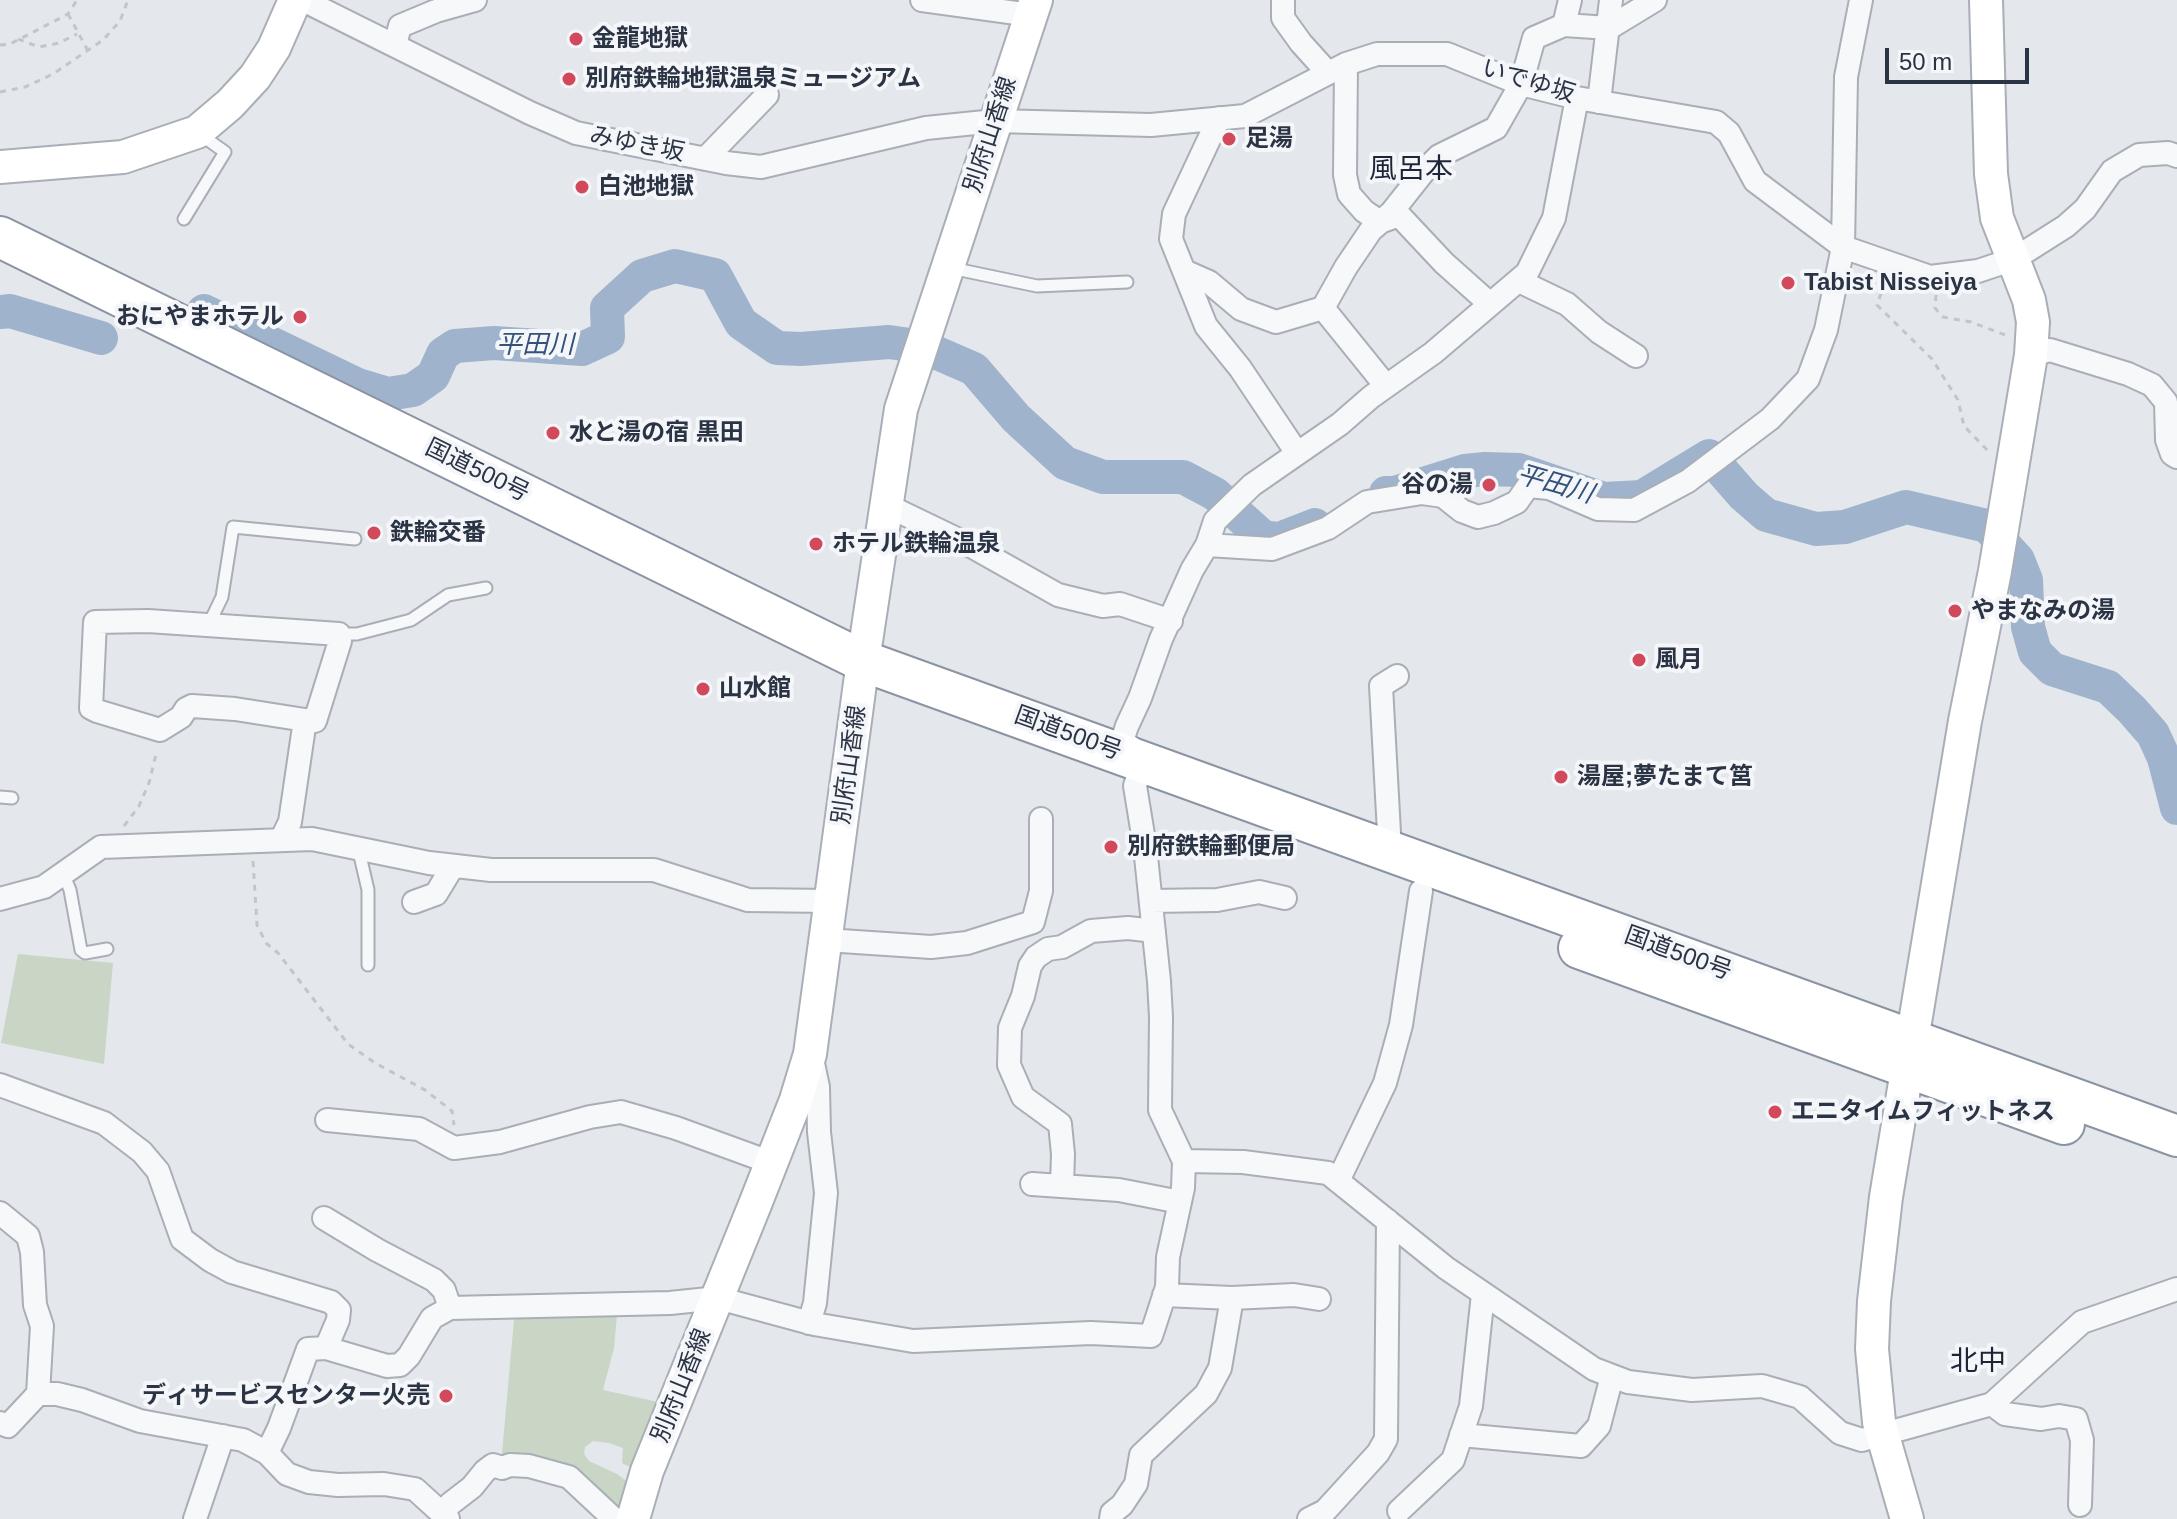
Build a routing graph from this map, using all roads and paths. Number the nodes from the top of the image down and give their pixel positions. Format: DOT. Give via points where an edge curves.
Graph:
graph roads {
  1 [pos="77,0"];
  2 [pos="128,0"];
  3 [pos="295,0"];
  4 [pos="303,0"];
  5 [pos="475,0"];
  6 [pos="922,0"];
  7 [pos="1283,0"];
  8 [pos="1570,0"];
  9 [pos="1611,0"];
  10 [pos="1655,0"];
  11 [pos="1861,0"];
  12 [pos="1986,0"];
  13 [pos="1033,8"];
  14 [pos="68,14"];
  15 [pos="1564,25"];
  16 [pos="1609,28"];
  17 [pos="77,34"];
  18 [pos="18,39"];
  19 [pos="0,45"];
  20 [pos="395,45"];
  21 [pos="88,50"];
  22 [pos="1337,68"];
  23 [pos="1521,84"];
  24 [pos="0,92"];
  25 [pos="767,95"];
  26 [pos="1588,100"];
  27 [pos="1219,118"];
  28 [pos="995,121"];
  29 [pos="197,132"];
  30 [pos="2177,156"];
  31 [pos="705,159"];
  32 [pos="0,167"];
  33 [pos="184,219"];
  34 [pos="1380,222"];
  35 [pos="0,237"];
  36 [pos="1843,247"];
  37 [pos="2014,259"];
  38 [pos="1892,264"];
  39 [pos="0,267"];
  40 [pos="946,267"];
  41 [pos="1184,271"];
  42 [pos="1939,275"];
  43 [pos="1519,281"];
  44 [pos="1127,282"];
  45 [pos="1490,304"];
  46 [pos="1323,308"];
  47 [pos="2032,350"];
  48 [pos="1636,356"];
  49 [pos="1386,386"];
  50 [pos="1297,453"];
  51 [pos="2177,457"];
  52 [pos="2012,470"];
  53 [pos="886,505"];
  54 [pos="355,539"];
  55 [pos="1207,545"];
  56 [pos="486,588"];
  57 [pos="1171,621"];
  58 [pos="209,624"];
  59 [pos="339,634"];
  60 [pos="862,673"];
  61 [pos="1397,676"];
  62 [pos="305,720"];
  63 [pos="160,730"];
  64 [pos="1139,774"];
  65 [pos="1041,819"];
  66 [pos="281,840"];
  67 [pos="252,842"];
  68 [pos="101,847"];
  69 [pos="358,847"];
  70 [pos="1390,851"];
  71 [pos="453,866"];
  72 [pos="63,873"];
  73 [pos="1421,891"];
  74 [pos="1285,898"];
  75 [pos="0,899"];
  76 [pos="831,901"];
  77 [pos="1151,901"];
  78 [pos="414,902"];
  79 [pos="1154,931"];
  80 [pos="826,940"];
  81 [pos="107,949"];
  82 [pos="368,965"];
  83 [pos="810,1054"];
  84 [pos="1911,1054"];
  85 [pos="0,1085"];
  86 [pos="327,1120"];
  87 [pos="2177,1136"];
  88 [pos="454,1148"];
  89 [pos="1184,1161"];
  90 [pos="772,1163"];
  91 [pos="2177,1164"];
  92 [pos="1338,1181"];
  93 [pos="1032,1184"];
  94 [pos="1062,1186"];
  95 [pos="1180,1202"];
  96 [pos="0,1213"];
  97 [pos="324,1218"];
  98 [pos="1388,1221"];
  99 [pos="2177,1289"];
  100 [pos="1483,1294"];
  101 [pos="1164,1295"];
  102 [pos="718,1298"];
  103 [pos="1232,1298"];
  104 [pos="1319,1299"];
  105 [pos="450,1308"];
  106 [pos="809,1323"];
  107 [pos="326,1348"];
  108 [pos="1612,1376"];
  109 [pos="38,1394"];
  110 [pos="1992,1404"];
  111 [pos="3,1430"];
  112 [pos="1881,1434"];
  113 [pos="1461,1435"];
  114 [pos="223,1436"];
  115 [pos="267,1453"];
  116 [pos="2080,1505"];
  117 [pos="1399,1511"];
  118 [pos="446,1516"];
  119 [pos="195,1519"];
  120 [pos="614,1519"];
  121 [pos="633,1519"];
  122 [pos="1111,1519"];
  123 [pos="1309,1519"];
  124 [pos="1907,1519"];
  1 -- 14 [label="path"];
  2 -- 21 [label="path" via="120,21"];
  3 -- 29 [label="street" via="255,77"];
  4 -- 20 [label="street, みゆき坂"];
  5 -- 20 [label="street" via="400,26"];
  6 -- 13 [label="street"];
  7 -- 22 [label="street" via="1283,18 1301,43"];
  8 -- 15 [label="street"];
  9 -- 16 [label="street"];
  10 -- 16 [label="street"];
  11 -- 36 [label="street" via="1846,77"];
  12 -- 37 [label="street" via="1991,174 1997,218"];
  13 -- 28 [label="street, 別府山香線"];
  14 -- 17 [label="path"];
  14 -- 18 [label="path"];
  15 -- 16 [label="street"];
  15 -- 23 [label="street" via="1534,38"];
  16 -- 26 [label="street"];
  17 -- 18 [label="path" via="39,47"];
  17 -- 21 [label="path"];
  18 -- 19 [label="path"];
  20 -- 31 [label="street, みゆき坂" via="576,133"];
  21 -- 24 [label="path" via="53,74"];
  22 -- 23 [label="street, いでゆ坂" via="1377,54 1447,54"];
  22 -- 27 [label="street, いでゆ坂" via="1245,116"];
  22 -- 34 [label="street" via="1349,194"];
  23 -- 26 [label="street, いでゆ坂"];
  23 -- 34 [label="street" via="1496,128 1439,156"];
  25 -- 31 [label="street"];
  26 -- 36 [label="street, いでゆ坂" via="1716,122 1729,133 1755,181"];
  26 -- 43 [label="street" via="1554,218"];
  27 -- 28 [label="street, いでゆ坂" via="1151,125"];
  27 -- 41 [label="street" via="1174,214 1171,239"];
  28 -- 31 [label="street, みゆき坂" via="904,131 761,167"];
  28 -- 40 [label="street, 別府山香線"];
  29 -- 32 [label="street" via="123,157"];
  29 -- 33 [label="lane" via="225,152"];
  30 -- 37 [label="street, いでゆ坂" via="2139,155 2112,171 2085,209"];
  34 -- 45 [label="street" via="1399,215"];
  34 -- 46 [label="street"];
  35 -- 60 [label="highway, 国道500号"];
  36 -- 38 [label="street, いでゆ坂"];
  36 -- 55 [label="street" via="1826,330 1808,379 1770,419 1713,463 1634,510 1598,509 1549,488 1528,486 1517,502 1478,517 1443,496 1422,493 1367,502 1328,528 1272,549"];
  37 -- 42 [label="street, いでゆ坂" via="1978,271"];
  37 -- 47 [label="street" via="2029,300"];
  38 -- 42 [label="street, いでゆ坂"];
  38 -- 52 [label="path" via="1877,305 1932,359 1958,400 1964,426"];
  39 -- 60 [label="highway, 国道500号"];
  40 -- 44 [label="lane" via="1037,286"];
  40 -- 53 [label="street, 別府山香線" via="901,409"];
  41 -- 46 [label="street" via="1209,282 1241,309 1276,322"];
  41 -- 50 [label="street" via="1206,326"];
  42 -- 47 [label="path" via="1935,308 1943,317 1971,322"];
  43 -- 45 [label="street"];
  43 -- 48 [label="street" via="1567,304"];
  45 -- 49 [label="street"];
  46 -- 49 [label="street"];
  47 -- 51 [label="street" via="2050,350 2152,385 2166,402 2167,440"];
  47 -- 52 [label="street"];
  49 -- 50 [label="street"];
  50 -- 55 [label="street" via="1237,497 1215,521"];
  52 -- 84 [label="street"];
  53 -- 57 [label="street" via="1058,595 1103,606 1120,604"];
  53 -- 60 [label="street, 別府山香線"];
  54 -- 58 [label="lane" via="233,527 222,597"];
  55 -- 57 [label="street"];
  56 -- 59 [label="lane" via="448,595 411,620"];
  57 -- 64 [label="street" via="1122,741 1144,757"];
  58 -- 59 [label="street"];
  58 -- 63 [label="street" via="95,622 91,708"];
  59 -- 62 [label="street" via="315,721"];
  60 -- 64 [label="highway, 国道500号"];
  60 -- 76 [label="street, 別府山香線"];
  61 -- 70 [label="street" via="1381,686"];
  62 -- 63 [label="street" via="192,706"];
  62 -- 66 [label="street" via="290,822"];
  63 -- 68 [label="path" via="139,806"];
  64 -- 70 [label="highway, 国道500号"];
  64 -- 73 [label="highway, 国道500号"];
  64 -- 77 [label="street"];
  65 -- 80 [label="street" via="1041,891 1033,922 967,943 931,947"];
  66 -- 67 [label="street"];
  66 -- 69 [label="street"];
  67 -- 68 [label="street"];
  67 -- 88 [label="path" via="261,937 348,1044 452,1111"];
  68 -- 72 [label="street"];
  69 -- 71 [label="street"];
  69 -- 82 [label="lane" via="368,890"];
  70 -- 84 [label="highway, 国道500号"];
  71 -- 76 [label="street" via="654,870 748,900"];
  71 -- 78 [label="street" via="436,894"];
  72 -- 75 [label="street" via="44,887"];
  72 -- 81 [label="lane" via="81,950"];
  73 -- 84 [label="highway, 国道500号"];
  73 -- 92 [label="street" via="1401,1025 1385,1083"];
  74 -- 77 [label="street" via="1259,892 1217,900"];
  76 -- 80 [label="street, 別府山香線"];
  77 -- 79 [label="street"];
  79 -- 89 [label="street" via="1161,1017 1160,1110"];
  79 -- 94 [label="street" via="1091,931 1048,949 1030,966 1010,1028 1009,1065 1023,1097 1060,1124"];
  80 -- 83 [label="street, 別府山香線"];
  83 -- 90 [label="street, 別府山香線"];
  83 -- 106 [label="street" via="818,1087 826,1193"];
  84 -- 87 [label="highway, 国道500号"];
  84 -- 91 [label="highway, 国道500号"];
  84 -- 112 [label="street" via="1874,1301 1872,1349"];
  85 -- 107 [label="street" via="104,1123 142,1152 158,1171 182,1239 210,1260 232,1272 331,1302 339,1310 338,1320"];
  86 -- 88 [label="street" via="419,1129"];
  88 -- 90 [label="street" via="621,1112"];
  89 -- 92 [label="street" via="1285,1167 1328,1173"];
  89 -- 95 [label="street"];
  90 -- 102 [label="street, 別府山香線"];
  92 -- 98 [label="street"];
  93 -- 94 [label="street"];
  94 -- 95 [label="street"];
  95 -- 101 [label="street"];
  96 -- 109 [label="street" via="28,1236 32,1252 35,1305 42,1326"];
  97 -- 105 [label="street" via="434,1280"];
  98 -- 100 [label="street"];
  98 -- 123 [label="street" via="1386,1439 1325,1511"];
  99 -- 110 [label="street" via="2082,1322"];
  100 -- 108 [label="street"];
  100 -- 113 [label="street" via="1471,1406"];
  101 -- 103 [label="street"];
  101 -- 106 [label="street" via="1151,1336 1091,1333 913,1341"];
  102 -- 105 [label="street"];
  102 -- 106 [label="street"];
  102 -- 121 [label="street, 別府山香線" via="647,1471"];
  103 -- 104 [label="street"];
  103 -- 122 [label="street" via="1220,1368 1206,1394 1141,1455 1136,1484"];
  105 -- 107 [label="street" via="432,1318 400,1365"];
  107 -- 115 [label="street" via="308,1349"];
  108 -- 112 [label="street" via="1692,1390 1762,1386 1800,1397 1840,1433 1862,1440"];
  108 -- 113 [label="street" via="1599,1426 1581,1446"];
  109 -- 111 [label="street"];
  109 -- 114 [label="street" via="57,1394 140,1421"];
  110 -- 112 [label="street"];
  110 -- 116 [label="street" via="2005,1414 2076,1419 2082,1440"];
  112 -- 124 [label="street"];
  113 -- 117 [label="street" via="1453,1460"];
  114 -- 115 [label="street"];
  114 -- 119 [label="street"];
  115 -- 118 [label="street" via="287,1474 309,1482 415,1489"];
  118 -- 120 [label="street" via="450,1504 485,1471 510,1465 569,1477"];
}
